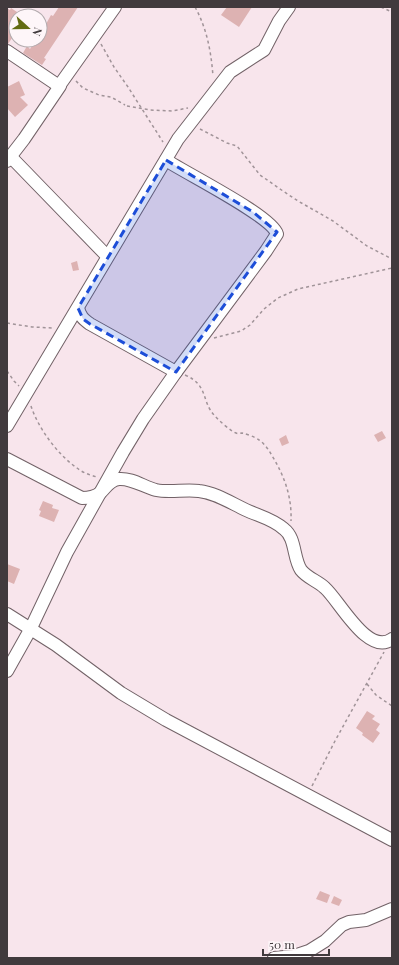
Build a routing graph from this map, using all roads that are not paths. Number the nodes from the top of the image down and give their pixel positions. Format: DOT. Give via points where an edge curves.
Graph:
graph roads {
  1 [pos="289,7"];
  2 [pos="111,8"];
  3 [pos="7,51"];
  4 [pos="61,84"];
  5 [pos="9,159"];
  6 [pos="166,160"];
  7 [pos="107,256"];
  8 [pos="78,308"];
  9 [pos="176,372"];
  10 [pos="7,426"];
  11 [pos="7,458"];
  12 [pos="99,494"];
  13 [pos="7,614"];
  14 [pos="30,630"];
  15 [pos="390,640"];
  16 [pos="7,671"];
  17 [pos="392,840"];
  18 [pos="392,909"];
  19 [pos="274,958"];
  1 -- 6 [label="street" via="264,50 234,69 214,91 178,139"];
  2 -- 4 [label="street" via="96,35"];
  3 -- 4 [label="street" via="45,77"];
  4 -- 5 [label="street"];
  5 -- 7 [label="street"];
  6 -- 7 [label="street"];
  6 -- 9 [label="street" via="253,212 277,232 266,251"];
  7 -- 8 [label="street"];
  8 -- 9 [label="street" via="83,319 90,324"];
  8 -- 10 [label="street"];
  9 -- 12 [label="street" via="144,418"];
  11 -- 12 [label="street" via="82,498"];
  12 -- 14 [label="street" via="67,552"];
  12 -- 15 [label="street" via="112,481 119,479 158,490 206,492 274,522 290,536 301,570 325,587 356,627 375,640"];
  13 -- 14 [label="street"];
  14 -- 16 [label="street"];
  14 -- 17 [label="street" via="56,645 122,694 201,739"];
  18 -- 19 [label="street" via="366,920 342,925 325,941 309,951"];
}
